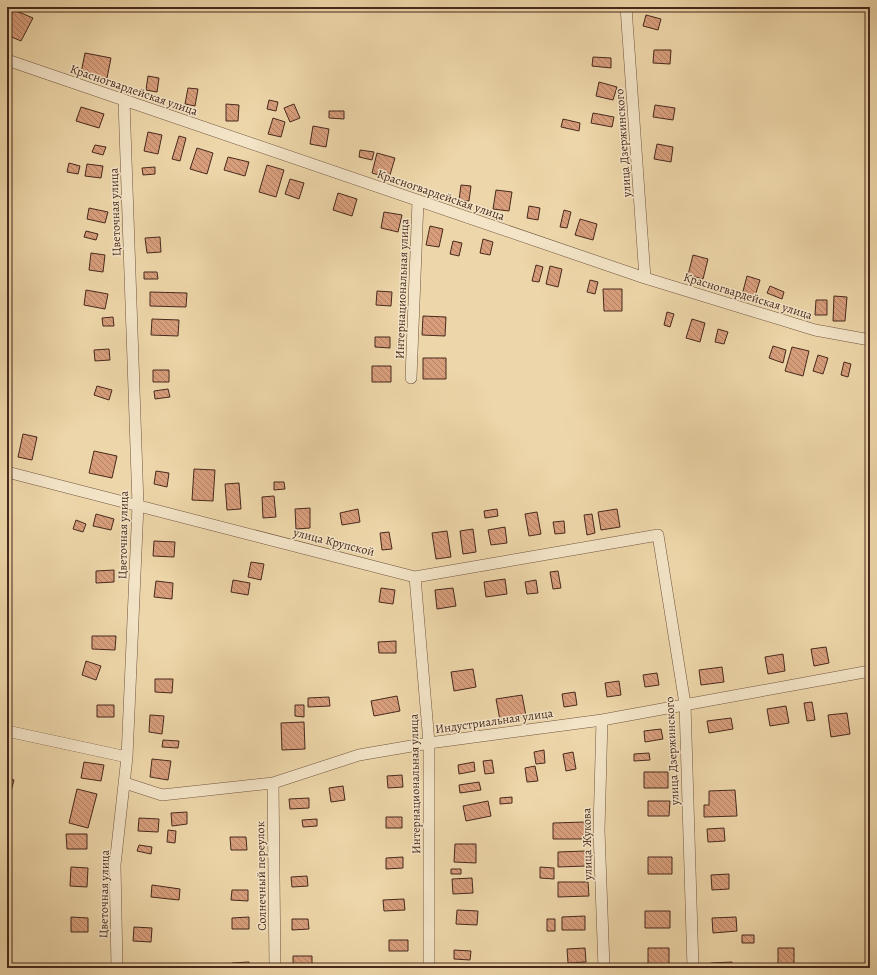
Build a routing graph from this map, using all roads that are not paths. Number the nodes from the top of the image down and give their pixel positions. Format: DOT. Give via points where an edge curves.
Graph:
graph roads {
  1 [pos="626,7"];
  2 [pos="7,60"];
  3 [pos="124,101"];
  4 [pos="418,201"];
  5 [pos="645,278"];
  6 [pos="870,340"];
  7 [pos="411,378"];
  8 [pos="7,472"];
  9 [pos="138,505"];
  10 [pos="658,535"];
  11 [pos="414,577"];
  12 [pos="870,671"];
  13 [pos="685,704"];
  14 [pos="602,720"];
  15 [pos="7,731"];
  16 [pos="429,743"];
  17 [pos="127,757"];
  18 [pos="125,783"];
  19 [pos="273,783"];
  20 [pos="117,968"];
  21 [pos="275,968"];
  22 [pos="429,968"];
  23 [pos="604,968"];
  24 [pos="693,968"];
  1 -- 5 [label="street, улица Дзержинского"];
  2 -- 3 [label="street, Красногвардейская улица"];
  3 -- 4 [label="street, Красногвардейская улица"];
  3 -- 9 [label="street, Цветочная улица"];
  4 -- 5 [label="street, Красногвардейская улица"];
  4 -- 7 [label="street, Интернациональная улица"];
  5 -- 6 [label="street, Красногвардейская улица" via="814,330"];
  8 -- 9 [label="street, улица Крупской"];
  9 -- 11 [label="street, улица Крупской"];
  9 -- 17 [label="street, Цветочная улица"];
  10 -- 11 [label="street, улица Крупской"];
  10 -- 13 [label="street, улица Дзержинского"];
  11 -- 16 [label="street, Интернациональная улица"];
  12 -- 13 [label="street, Индустриальная улица"];
  13 -- 14 [label="street, Индустриальная улица"];
  13 -- 24 [label="street, улица Дзержинского"];
  14 -- 16 [label="street, Индустриальная улица"];
  14 -- 23 [label="street, улица Жукова" via="599,830"];
  15 -- 17 [label="street"];
  16 -- 19 [label="street, Индустриальная улица" via="359,755"];
  16 -- 22 [label="street, Интернациональная улица"];
  17 -- 18 [label="street, Цветочная улица"];
  18 -- 19 [label="street, Индустриальная улица" via="162,795"];
  18 -- 20 [label="street, Цветочная улица" via="115,864"];
  19 -- 21 [label="street, Солнечный переулок"];
}
